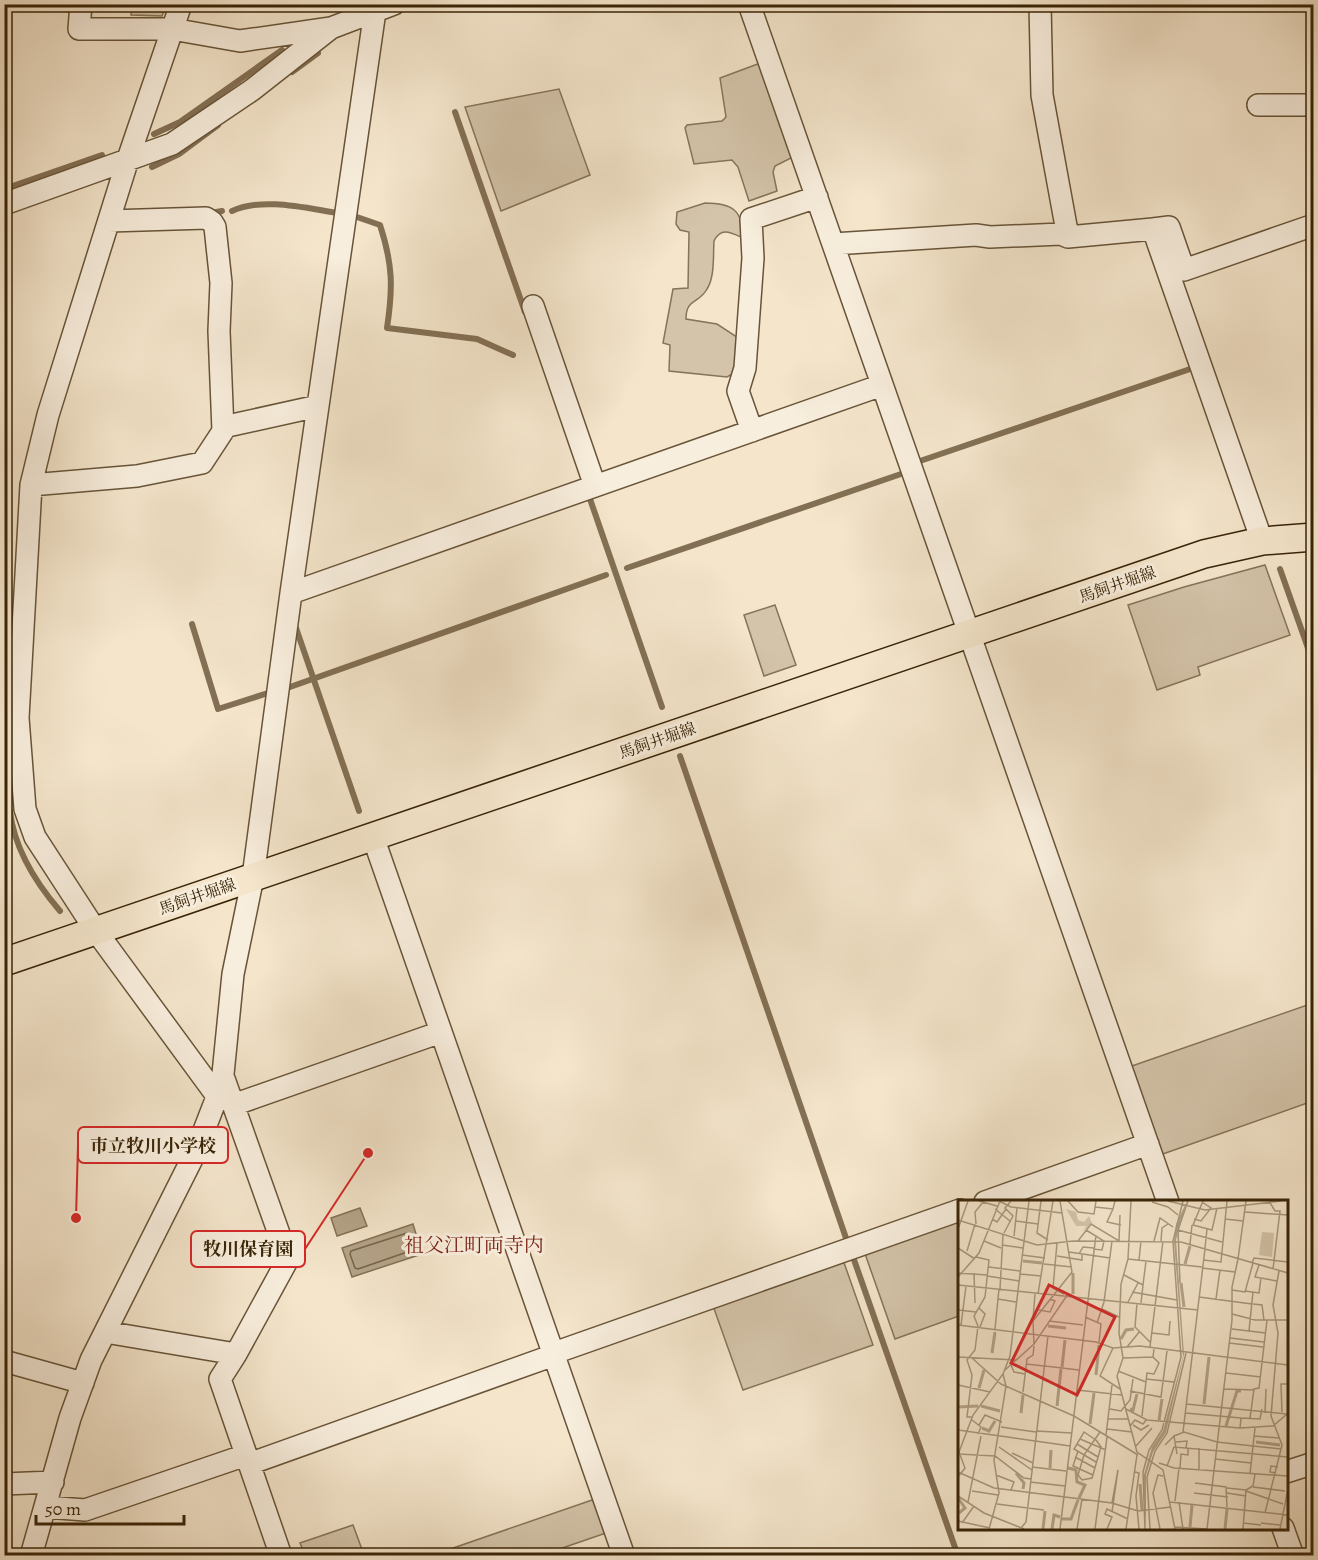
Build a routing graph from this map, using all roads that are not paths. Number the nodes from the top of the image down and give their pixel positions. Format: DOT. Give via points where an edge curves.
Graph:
graph roads {
  1 [pos="81,4"];
  2 [pos="181,4"];
  3 [pos="749,4"];
  4 [pos="1040,4"];
  5 [pos="385,8"];
  6 [pos="172,28"];
  7 [pos="331,28"];
  8 [pos="1258,105"];
  9 [pos="1314,105"];
  10 [pos="128,159"];
  11 [pos="817,197"];
  12 [pos="4,204"];
  13 [pos="109,220"];
  14 [pos="1314,225"];
  15 [pos="1153,229"];
  16 [pos="1068,237"];
  17 [pos="833,244"];
  18 [pos="533,306"];
  19 [pos="882,385"];
  20 [pos="318,406"];
  21 [pos="223,427"];
  22 [pos="752,431"];
  23 [pos="31,484"];
  24 [pos="595,486"];
  25 [pos="1314,537"];
  26 [pos="1262,541"];
  27 [pos="291,593"];
  28 [pos="969,634"];
  29 [pos="4,700"];
  30 [pos="18,718"];
  31 [pos="373,837"];
  32 [pos="253,877"];
  33 [pos="96,931"];
  34 [pos="4,962"];
  35 [pos="441,1032"];
  36 [pos="224,1092"];
  37 [pos="1148,1144"];
  38 [pos="991,1200"];
  39 [pos="1167,1200"];
  40 [pos="958,1211"];
  41 [pos="105,1332"];
  42 [pos="236,1354"];
  43 [pos="554,1354"];
  44 [pos="4,1361"];
  45 [pos="83,1383"];
  46 [pos="247,1459"];
  47 [pos="1314,1463"];
  48 [pos="1288,1472"];
  49 [pos="53,1482"];
  50 [pos="4,1484"];
  51 [pos="46,1507"];
  52 [pos="1284,1530"];
  53 [pos="31,1556"];
  54 [pos="281,1556"];
  55 [pos="624,1556"];
  56 [pos="1293,1556"];
  1 -- 6 [label="street" via="79,29"];
  2 -- 6 [label="street"];
  3 -- 11 [label="street"];
  4 -- 16 [label="street" via="1042,95"];
  5 -- 7 [label="street"];
  5 -- 20 [label="street"];
  6 -- 7 [label="street" via="240,40"];
  6 -- 10 [label="street"];
  7 -- 10 [label="street" via="252,90 172,144"];
  8 -- 9 [label="street"];
  10 -- 12 [label="street"];
  10 -- 13 [label="street"];
  11 -- 17 [label="street"];
  11 -- 22 [label="street" via="751,219 753,258 745,368 738,391"];
  13 -- 21 [label="street" via="206,218 212,222 221,283"];
  13 -- 23 [label="street" via="48,415"];
  14 -- 15 [label="street" via="1184,270 1168,227"];
  15 -- 16 [label="street"];
  15 -- 26 [label="street"];
  16 -- 17 [label="street" via="976,235"];
  17 -- 19 [label="street"];
  18 -- 24 [label="street"];
  19 -- 22 [label="street"];
  19 -- 28 [label="street"];
  20 -- 21 [label="street"];
  20 -- 27 [label="street"];
  21 -- 23 [label="street" via="202,463 137,476"];
  22 -- 24 [label="street"];
  23 -- 30 [label="street"];
  24 -- 27 [label="street"];
  25 -- 26 [label="main road, 馬飼井堀線"];
  26 -- 28 [label="main road, 馬飼井堀線" via="1204,554"];
  27 -- 32 [label="street"];
  28 -- 31 [label="main road, 馬飼井堀線"];
  28 -- 37 [label="street"];
  29 -- 30 [label="street"];
  30 -- 33 [label="street" via="26,809 35,837"];
  31 -- 32 [label="main road, 馬飼井堀線"];
  31 -- 35 [label="street"];
  32 -- 33 [label="main road, 馬飼井堀線"];
  32 -- 36 [label="street" via="233,974"];
  33 -- 34 [label="main road, 馬飼井堀線"];
  33 -- 36 [label="street"];
  35 -- 36 [label="street"];
  35 -- 43 [label="street"];
  36 -- 41 [label="street"];
  36 -- 42 [label="street" via="288,1259"];
  37 -- 38 [label="street"];
  37 -- 39 [label="street"];
  40 -- 43 [label="street"];
  41 -- 42 [label="street"];
  41 -- 45 [label="street"];
  42 -- 46 [label="street" via="220,1378"];
  43 -- 46 [label="street"];
  43 -- 55 [label="street"];
  44 -- 45 [label="street"];
  45 -- 49 [label="street"];
  46 -- 51 [label="street" via="85,1510"];
  46 -- 54 [label="street"];
  47 -- 48 [label="street"];
  49 -- 50 [label="street"];
  49 -- 51 [label="street"];
  51 -- 53 [label="street"];
  52 -- 56 [label="street"];
}
